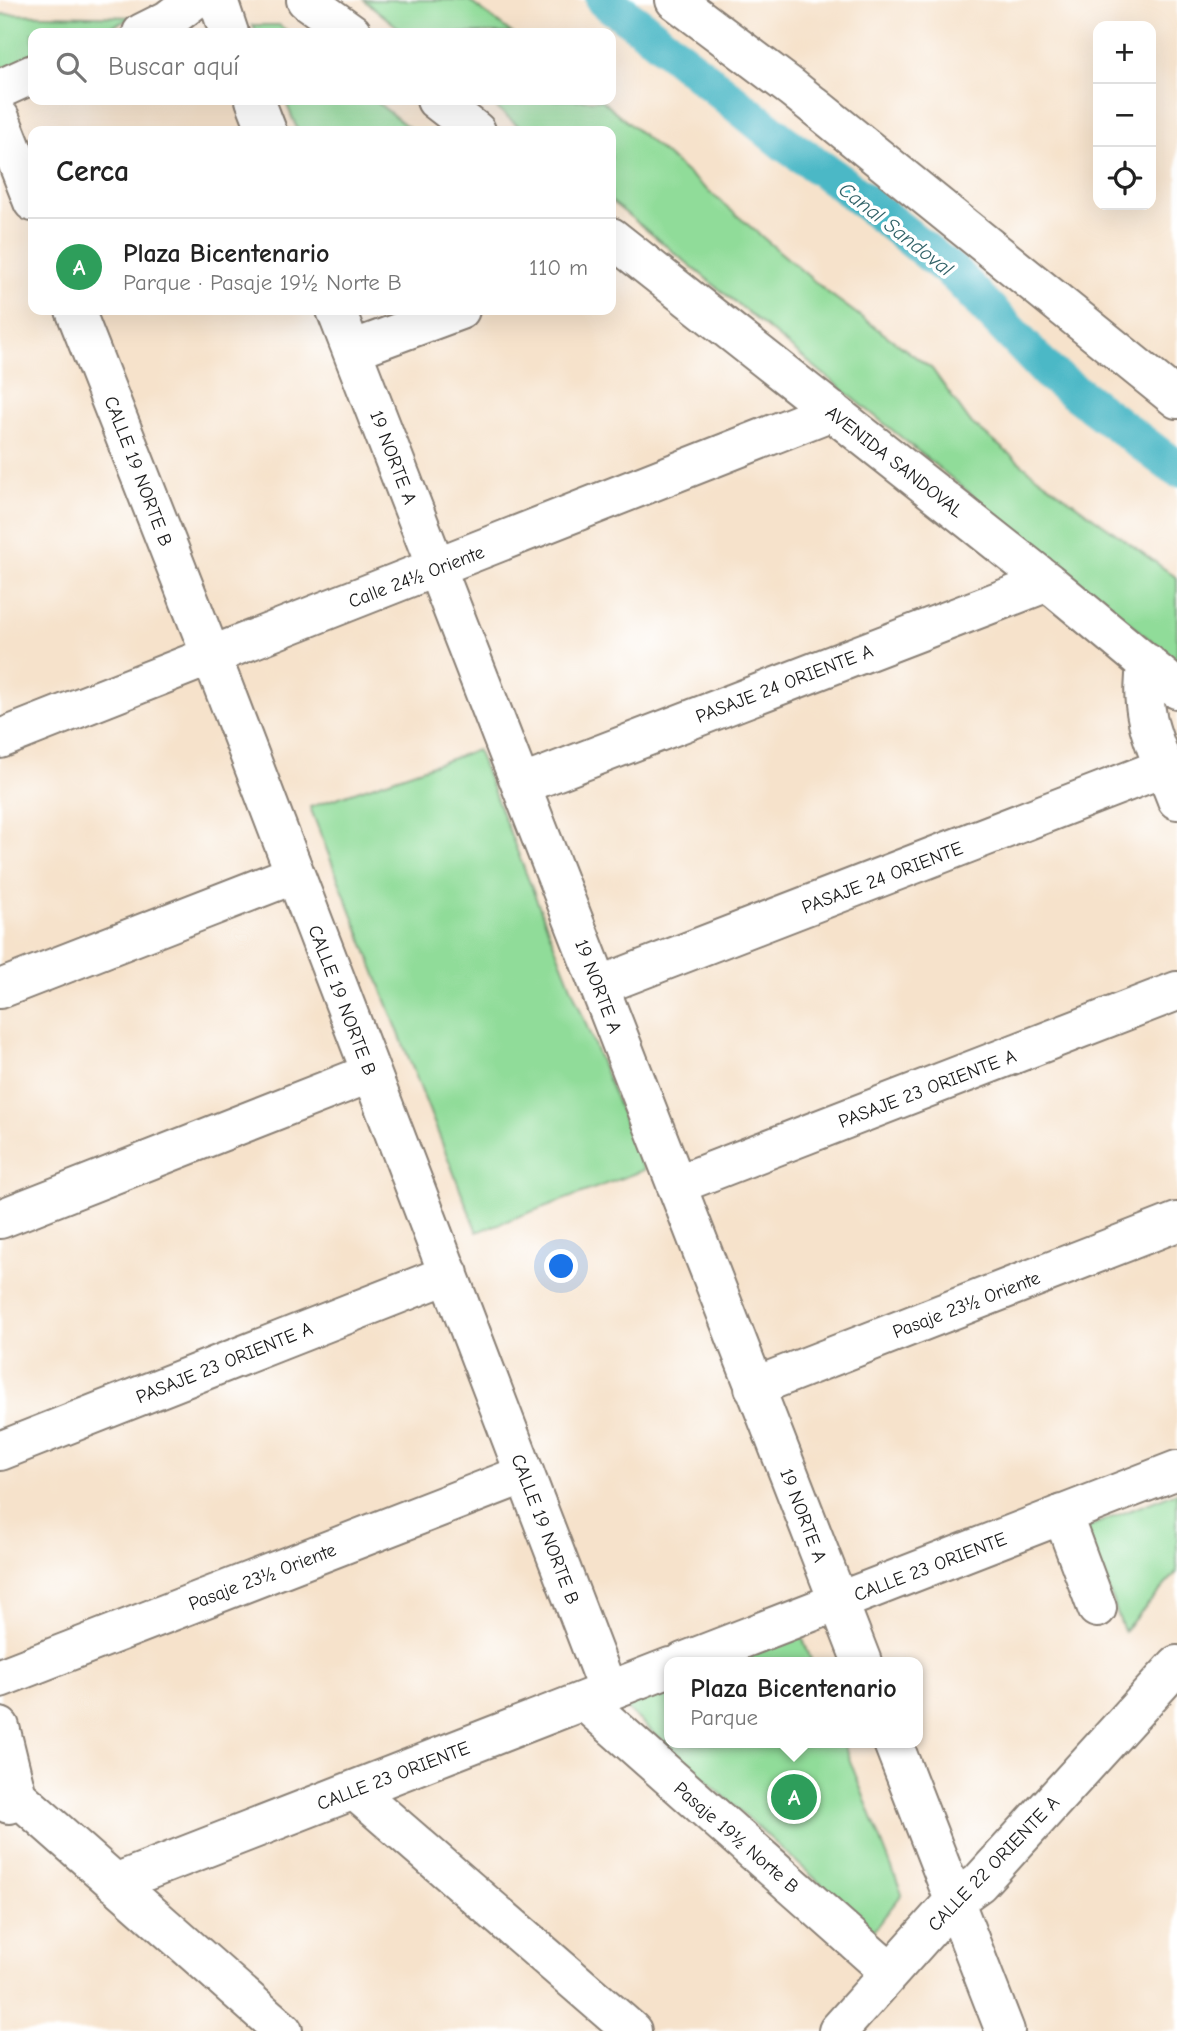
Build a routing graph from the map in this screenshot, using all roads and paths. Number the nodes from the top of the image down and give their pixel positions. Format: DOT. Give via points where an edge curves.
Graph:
graph roads {
  1 [pos="194,0"];
  2 [pos="218,0"];
  3 [pos="306,0"];
  4 [pos="675,0"];
  5 [pos="152,28"];
  6 [pos="227,28"];
  7 [pos="345,28"];
  8 [pos="28,76"];
  9 [pos="0,89"];
  10 [pos="257,105"];
  11 [pos="442,105"];
  12 [pos="0,118"];
  13 [pos="265,126"];
  14 [pos="470,126"];
  15 [pos="28,189"];
  16 [pos="616,242"];
  17 [pos="77,315"];
  18 [pos="338,315"];
  19 [pos="446,315"];
  20 [pos="352,350"];
  21 [pos="1177,399"];
  22 [pos="832,411"];
  23 [pos="437,568"];
  24 [pos="1048,582"];
  25 [pos="211,656"];
  26 [pos="1147,663"];
  27 [pos="1177,689"];
  28 [pos="1,737"];
  29 [pos="1171,784"];
  30 [pos="521,785"];
  31 [pos="295,874"];
  32 [pos="599,986"];
  33 [pos="0,989"];
  34 [pos="1177,991"];
  35 [pos="371,1073"];
  36 [pos="676,1185"];
  37 [pos="0,1219"];
  38 [pos="1177,1222"];
  39 [pos="449,1274"];
  40 [pos="754,1387"];
  41 [pos="0,1451"];
  42 [pos="1177,1470"];
  43 [pos="525,1474"];
  44 [pos="1062,1514"];
  45 [pos="838,1602"];
  46 [pos="1097,1608"];
  47 [pos="696,1657"];
  48 [pos="860,1657"];
  49 [pos="1177,1665"];
  50 [pos="664,1669"];
  51 [pos="0,1678"];
  52 [pos="596,1696"];
  53 [pos="0,1727"];
  54 [pos="895,1748"];
  55 [pos="354,1790"];
  56 [pos="5,1797"];
  57 [pos="115,1883"];
  58 [pos="954,1901"];
  59 [pos="890,1972"];
  60 [pos="283,2031"];
  61 [pos="632,2031"];
  62 [pos="838,2031"];
  63 [pos="1004,2031"];
  1 -- 5 [label="street"];
  2 -- 6 [label="street"];
  3 -- 7 [label="street"];
  4 -- 21 [label="street" via="792,88"];
  8 -- 9 [label="street"];
  10 -- 13 [label="street"];
  11 -- 14 [label="street"];
  12 -- 15 [label="street"];
  16 -- 22 [label="street, AVENIDA SANDOVAL"];
  17 -- 25 [label="street, CALLE 19 NORTE B"];
  18 -- 20 [label="street, 19 NORTE A"];
  19 -- 20 [label="street"];
  20 -- 23 [label="street, 19 NORTE A"];
  22 -- 23 [label="street, Calle 24½ Oriente"];
  22 -- 24 [label="street, AVENIDA SANDOVAL"];
  23 -- 25 [label="street, Calle 24½ Oriente"];
  23 -- 30 [label="street, 19 NORTE A"];
  24 -- 26 [label="street, AVENIDA SANDOVAL"];
  24 -- 30 [label="street, PASAJE 24 ORIENTE A"];
  25 -- 28 [label="street, Calle 24½ Oriente"];
  25 -- 31 [label="street, CALLE 19 NORTE B"];
  26 -- 27 [label="street, AVENIDA SANDOVAL"];
  26 -- 29 [label="street" via="1145,717"];
  29 -- 32 [label="street, PASAJE 24 ORIENTE"];
  30 -- 32 [label="street, 19 NORTE A"];
  31 -- 33 [label="street"];
  31 -- 35 [label="street, CALLE 19 NORTE B"];
  32 -- 36 [label="street, 19 NORTE A"];
  34 -- 36 [label="street, PASAJE 23 ORIENTE A"];
  35 -- 37 [label="street"];
  35 -- 39 [label="street, CALLE 19 NORTE B"];
  36 -- 40 [label="street, 19 NORTE A"];
  38 -- 40 [label="street, Pasaje 23½ Oriente"];
  39 -- 41 [label="street, PASAJE 23 ORIENTE A"];
  39 -- 43 [label="street, CALLE 19 NORTE B"];
  40 -- 45 [label="street, 19 NORTE A"];
  42 -- 44 [label="street, CALLE 23 ORIENTE"];
  43 -- 51 [label="street, Pasaje 23½ Oriente"];
  43 -- 52 [label="street, CALLE 19 NORTE B"];
  44 -- 45 [label="street, CALLE 23 ORIENTE"];
  44 -- 46 [label="street"];
  45 -- 47 [label="street, CALLE 23 ORIENTE"];
  45 -- 48 [label="street, 19 NORTE A"];
  49 -- 58 [label="street, CALLE 22 ORIENTE A" via="979,1883"];
  50 -- 52 [label="street, CALLE 23 ORIENTE"];
  52 -- 55 [label="street, CALLE 23 ORIENTE"];
  52 -- 59 [label="street, Pasaje 19½ Norte B"];
  53 -- 56 [label="street"];
  54 -- 58 [label="street"];
  55 -- 57 [label="street, CALLE 23 ORIENTE"];
  55 -- 61 [label="street"];
  56 -- 57 [label="street"];
  57 -- 60 [label="street"];
  58 -- 59 [label="street, CALLE 22 ORIENTE A"];
  58 -- 63 [label="street"];
  59 -- 62 [label="street, CALLE 22 ORIENTE A"];
}
